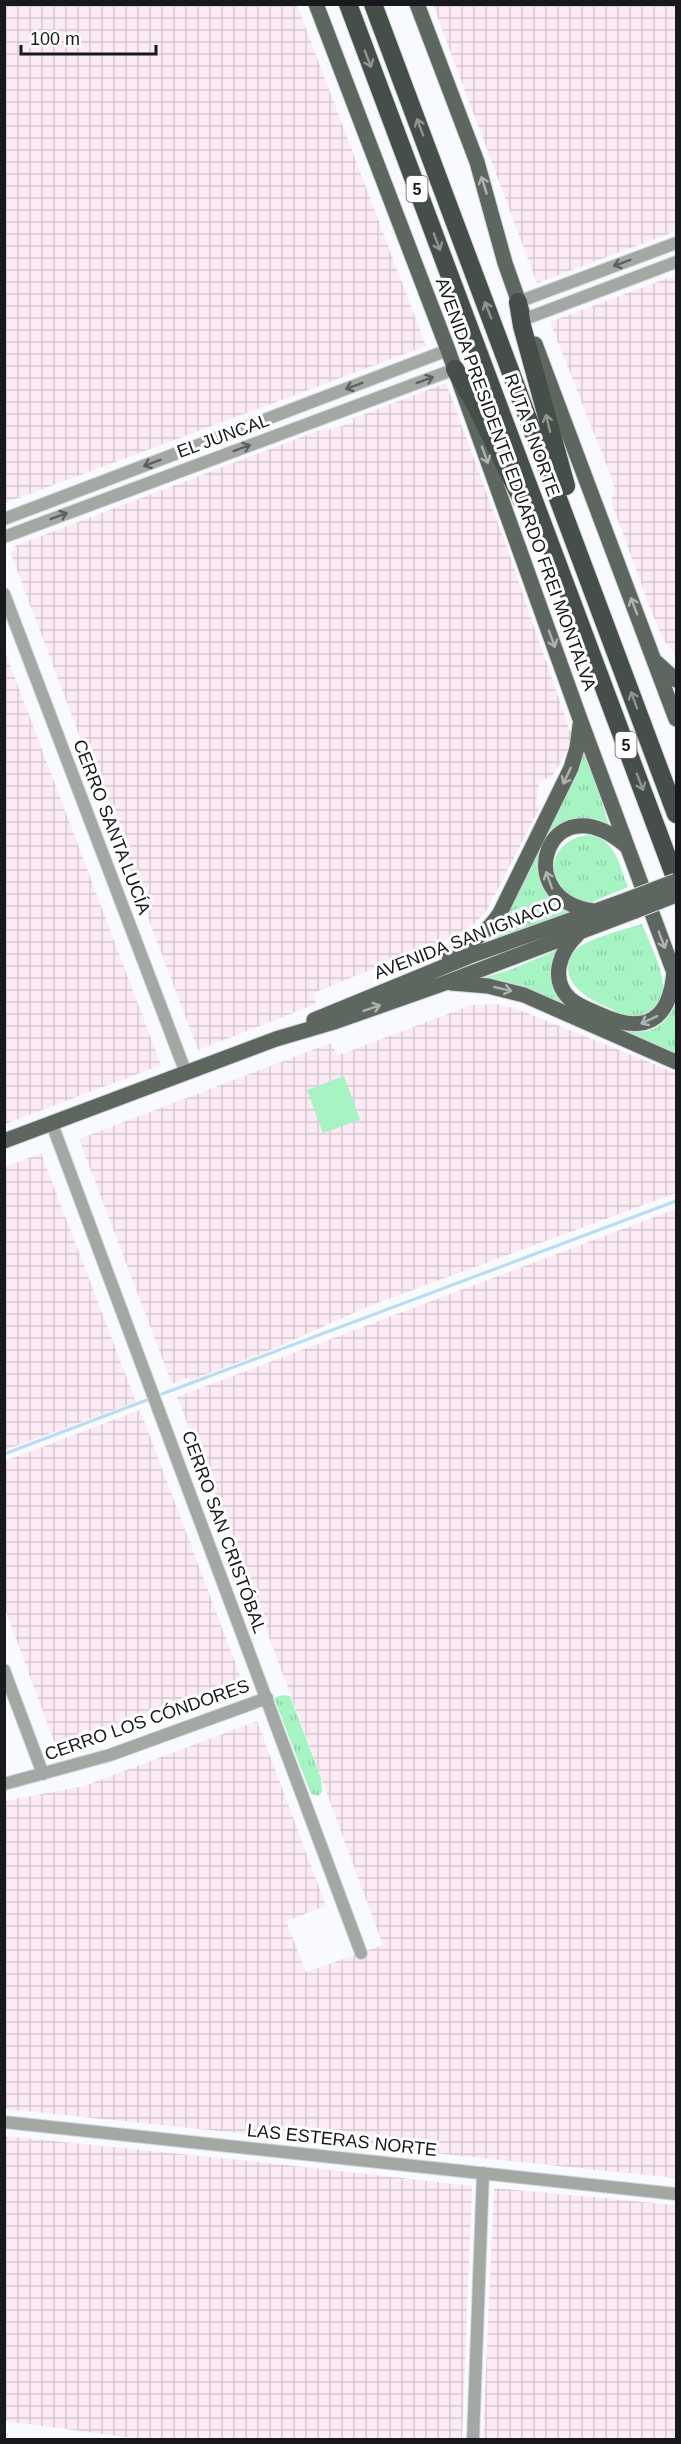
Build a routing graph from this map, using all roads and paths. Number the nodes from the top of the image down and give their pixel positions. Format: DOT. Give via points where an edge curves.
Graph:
graph roads {
  1 [pos="316,4"];
  2 [pos="348,4"];
  3 [pos="373,4"];
  4 [pos="417,4"];
  5 [pos="676,243"];
  6 [pos="676,262"];
  7 [pos="596,273"];
  8 [pos="602,290"];
  9 [pos="522,310"];
  10 [pos="448,350"];
  11 [pos="455,369"];
  12 [pos="4,519"];
  13 [pos="4,537"];
  14 [pos="590,581"];
  15 [pos="4,594"];
  16 [pos="575,609"];
  17 [pos="654,661"];
  18 [pos="676,680"];
  19 [pos="580,719"];
  20 [pos="676,719"];
  21 [pos="676,814"];
  22 [pos="627,846"];
  23 [pos="676,881"];
  24 [pos="676,895"];
  25 [pos="632,905"];
  26 [pos="594,911"];
  27 [pos="583,930"];
  28 [pos="423,974"];
  29 [pos="675,975"];
  30 [pos="444,983"];
  31 [pos="276,1039"];
  32 [pos="676,1062"];
  33 [pos="186,1073"];
  34 [pos="52,1124"];
  35 [pos="4,1142"];
  36 [pos="4,1670"];
  37 [pos="267,1698"];
  38 [pos="44,1774"];
  39 [pos="4,1784"];
  40 [pos="361,1953"];
  41 [pos="4,2122"];
  42 [pos="483,2173"];
  43 [pos="676,2194"];
  44 [pos="473,2439"];
  1 -- 10 [label="main road, AVENIDA PRESIDENTE EDUARDO FREI MONTALVA"];
  2 -- 16 [label="highway, RUTA 5 NORTE / 5, one-way"];
  14 -- 3 [label="highway, RUTA 5 NORTE / 5, one-way"];
  9 -- 4 [label="main road, one-way" via="477,162"];
  5 -- 7 [label="street, one-way"];
  6 -- 8 [label="street"];
  7 -- 8 [label="street"];
  7 -- 9 [label="street"];
  8 -- 9 [label="street"];
  14 -- 9 [label="highway, one-way" via="522,326"];
  17 -- 9 [label="main road, one-way"];
  10 -- 11 [label="main road, AVENIDA PRESIDENTE EDUARDO FREI MONTALVA"];
  10 -- 12 [label="street, EL JUNCAL, one-way"];
  13 -- 11 [label="street, EL JUNCAL, one-way"];
  11 -- 16 [label="highway"];
  11 -- 19 [label="main road, AVENIDA PRESIDENTE EDUARDO FREI MONTALVA, one-way"];
  21 -- 14 [label="highway, RUTA 5 NORTE / 5, one-way"];
  15 -- 33 [label="street, CERRO SANTA LUCÍA"];
  16 -- 23 [label="highway, RUTA 5 NORTE / 5, one-way"];
  17 -- 18 [label="main road"];
  17 -- 20 [label="main road"];
  19 -- 22 [label="main road, AVENIDA PRESIDENTE EDUARDO FREI MONTALVA"];
  19 -- 28 [label="main road, one-way" via="571,768 500,913 477,939"];
  26 -- 22 [label="main road, one-way" via="573,905 552,888 545,861 550,843 567,829 586,825 605,830"];
  22 -- 29 [label="main road, AVENIDA PRESIDENTE EDUARDO FREI MONTALVA, one-way"];
  23 -- 25 [label="main road, AVENIDA SAN IGNACIO, bridge"];
  24 -- 25 [label="main road, AVENIDA SAN IGNACIO, bridge"];
  25 -- 26 [label="main road, AVENIDA SAN IGNACIO"];
  25 -- 27 [label="main road, AVENIDA SAN IGNACIO"];
  26 -- 28 [label="main road, AVENIDA SAN IGNACIO"];
  29 -- 27 [label="main road, one-way" via="666,1007 647,1023 624,1024 574,1003 558,972 564,952"];
  27 -- 30 [label="main road, AVENIDA SAN IGNACIO"];
  28 -- 31 [label="main road, AVENIDA SAN IGNACIO"];
  31 -- 30 [label="main road, AVENIDA SAN IGNACIO, one-way"];
  30 -- 32 [label="main road, one-way" via="488,986 524,995"];
  31 -- 33 [label="main road, AVENIDA SAN IGNACIO"];
  33 -- 34 [label="main road, AVENIDA SAN IGNACIO"];
  34 -- 35 [label="main road, AVENIDA SAN IGNACIO"];
  34 -- 37 [label="street, CERRO SAN CRISTÓBAL"];
  36 -- 38 [label="street"];
  37 -- 38 [label="street, CERRO LOS CÓNDORES" via="110,1755"];
  37 -- 40 [label="street, CERRO SAN CRISTÓBAL"];
  38 -- 39 [label="street, CERRO LOS CÓNDORES"];
  41 -- 42 [label="street, LAS ESTERAS NORTE"];
  42 -- 43 [label="street, LAS ESTERAS NORTE"];
  42 -- 44 [label="street"];
}
